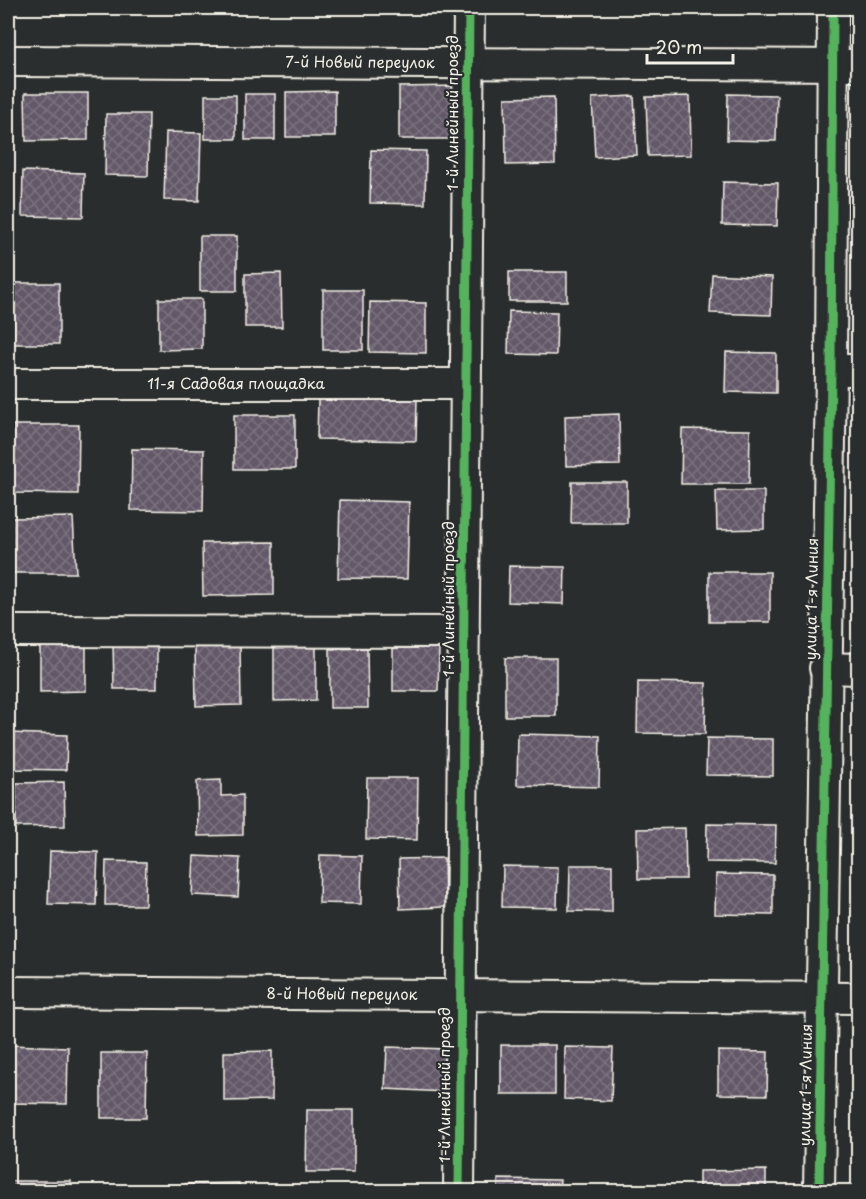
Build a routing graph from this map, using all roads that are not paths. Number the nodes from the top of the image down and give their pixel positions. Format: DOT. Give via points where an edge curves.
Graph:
graph roads {
  1 [pos="469,8"];
  2 [pos="833,8"];
  3 [pos="8,61"];
  4 [pos="468,64"];
  5 [pos="845,65"];
  6 [pos="845,370"];
  7 [pos="8,384"];
  8 [pos="465,384"];
  9 [pos="8,631"];
  10 [pos="464,632"];
  11 [pos="825,668"];
  12 [pos="858,669"];
  13 [pos="8,992"];
  14 [pos="460,995"];
  15 [pos="822,998"];
  16 [pos="858,998"];
  17 [pos="459,1191"];
  18 [pos="819,1191"];
  1 -- 4 [label="street, 1-й Линейный проезд"];
  2 -- 5 [label="street, улица 1-я Линия"];
  3 -- 4 [label="street, 7-й Новый переулок"];
  4 -- 5 [label="street, 7-й Новый переулок"];
  4 -- 8 [label="street, 1-й Линейный проезд"];
  5 -- 6 [label="street, улица 1-я Линия"];
  6 -- 11 [label="street, улица 1-я Линия"];
  7 -- 8 [label="street, 11-я Садовая площадка"];
  8 -- 10 [label="street, 1-й Линейный проезд"];
  9 -- 10 [label="street"];
  10 -- 14 [label="street, 1-й Линейный проезд"];
  11 -- 12 [label="street"];
  11 -- 15 [label="street, улица 1-я Линия"];
  13 -- 14 [label="street, 8-й Новый переулок"];
  14 -- 15 [label="street, 8-й Новый переулок"];
  14 -- 17 [label="street, 1-й Линейный проезд"];
  15 -- 16 [label="street, 8-й Новый переулок"];
  15 -- 18 [label="street, улица 1-я Линия"];
}
